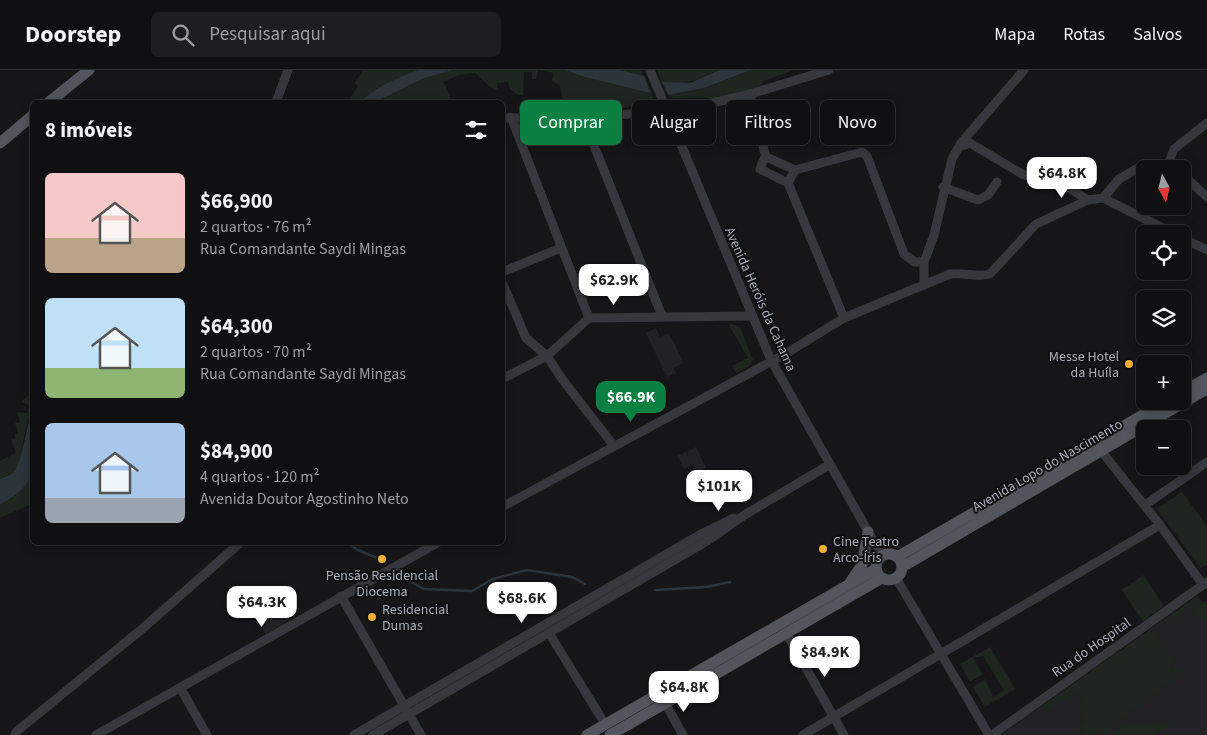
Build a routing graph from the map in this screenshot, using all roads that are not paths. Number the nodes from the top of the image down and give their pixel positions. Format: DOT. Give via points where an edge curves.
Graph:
graph roads {
  1 [pos="89,70"];
  2 [pos="288,70"];
  3 [pos="650,70"];
  4 [pos="829,70"];
  5 [pos="1024,70"];
  6 [pos="750,94"];
  7 [pos="52,100"];
  8 [pos="277,100"];
  9 [pos="662,100"];
  10 [pos="716,104"];
  11 [pos="30,118"];
  12 [pos="507,118"];
  13 [pos="520,118"];
  14 [pos="1207,123"];
  15 [pos="0,143"];
  16 [pos="594,145"];
  17 [pos="681,145"];
  18 [pos="959,147"];
  19 [pos="766,158"];
  20 [pos="1173,160"];
  21 [pos="1136,169"];
  22 [pos="795,170"];
  23 [pos="997,182"];
  24 [pos="1191,182"];
  25 [pos="788,183"];
  26 [pos="944,187"];
  27 [pos="1207,197"];
  28 [pos="1103,198"];
  29 [pos="1088,200"];
  30 [pos="1156,225"];
  31 [pos="1191,242"];
  32 [pos="560,248"];
  33 [pos="1207,250"];
  34 [pos="924,262"];
  35 [pos="505,271"];
  36 [pos="924,285"];
  37 [pos="505,289"];
  38 [pos="662,316"];
  39 [pos="752,316"];
  40 [pos="589,318"];
  41 [pos="844,318"];
  42 [pos="547,356"];
  43 [pos="771,360"];
  44 [pos="505,377"];
  45 [pos="1207,378"];
  46 [pos="1191,387"];
  47 [pos="1207,389"];
  48 [pos="1153,410"];
  49 [pos="614,446"];
  50 [pos="1098,446"];
  51 [pos="1207,462"];
  52 [pos="830,465"];
  53 [pos="505,505"];
  54 [pos="1145,506"];
  55 [pos="746,514"];
  56 [pos="1160,525"];
  57 [pos="868,532"];
  58 [pos="238,545"];
  59 [pos="434,545"];
  60 [pos="882,556"];
  61 [pos="900,562"];
  62 [pos="879,574"];
  63 [pos="896,578"];
  64 [pos="1205,584"];
  65 [pos="843,588"];
  66 [pos="341,596"];
  67 [pos="549,633"];
  68 [pos="786,633"];
  69 [pos="941,654"];
  70 [pos="181,689"];
  71 [pos="665,703"];
  72 [pos="404,706"];
  73 [pos="409,714"];
  74 [pos="834,717"];
  75 [pos="607,730"];
  76 [pos="16,735"];
  77 [pos="96,735"];
  78 [pos="207,735"];
  79 [pos="354,735"];
  80 [pos="373,735"];
  81 [pos="421,735"];
  82 [pos="587,735"];
  83 [pos="683,735"];
  84 [pos="804,735"];
  85 [pos="844,735"];
  86 [pos="990,735"];
  1 -- 7 [label="main road"];
  2 -- 8 [label="street"];
  3 -- 9 [label="street, Avenida Heróis da Cahama"];
  4 -- 6 [label="street"];
  5 -- 18 [label="street"];
  6 -- 10 [label="street"];
  6 -- 19 [label="street"];
  11 -- 15 [label="main road"];
  12 -- 13 [label="street"];
  12 -- 32 [label="street"];
  14 -- 20 [label="street" via="1174,149"];
  16 -- 38 [label="street"];
  17 -- 39 [label="street, Avenida Heróis da Cahama"];
  18 -- 26 [label="street"];
  18 -- 29 [label="street" via="970,143 1022,174 1038,180 1053,178"];
  19 -- 22 [label="street"];
  19 -- 25 [label="street" via="760,169"];
  21 -- 28 [label="street" via="1128,172"];
  22 -- 25 [label="street"];
  22 -- 34 [label="street" via="862,152 867,156 904,254 915,262"];
  23 -- 26 [label="street" via="988,195 978,200"];
  24 -- 27 [label="street"];
  25 -- 41 [label="street"];
  26 -- 34 [label="street" via="934,235"];
  28 -- 29 [label="street"];
  28 -- 30 [label="street"];
  29 -- 36 [label="street" via="1036,224 990,274 950,274"];
  31 -- 33 [label="street"];
  32 -- 35 [label="street"];
  32 -- 40 [label="street"];
  34 -- 36 [label="street"];
  36 -- 41 [label="street"];
  37 -- 42 [label="street" via="526,338"];
  38 -- 39 [label="street"];
  38 -- 40 [label="street"];
  39 -- 43 [label="street, Avenida Heróis da Cahama"];
  40 -- 42 [label="street"];
  41 -- 43 [label="street"];
  42 -- 44 [label="street"];
  42 -- 49 [label="street"];
  43 -- 49 [label="street"];
  43 -- 52 [label="street, Avenida Heróis da Cahama"];
  45 -- 46 [label="main road"];
  47 -- 50 [label="main road, Avenida Lopo do Nascimento"];
  48 -- 50 [label="main road, Avenida Lopo do Nascimento"];
  49 -- 53 [label="street"];
  50 -- 54 [label="street"];
  50 -- 61 [label="main road, Avenida Lopo do Nascimento"];
  51 -- 54 [label="street"];
  52 -- 55 [label="street"];
  52 -- 57 [label="street, Avenida Heróis da Cahama"];
  54 -- 56 [label="street"];
  55 -- 67 [label="street" via="707,541"];
  55 -- 72 [label="street" via="703,533"];
  56 -- 64 [label="street"];
  56 -- 69 [label="street"];
  57 -- 60 [label="street, Avenida Heróis da Cahama"];
  57 -- 65 [label="main road" via="862,565 857,575"];
  58 -- 76 [label="street"];
  59 -- 66 [label="street"];
  60 -- 61 [label="main road" via="889,554"];
  60 -- 62 [label="main road" via="877,562"];
  61 -- 63 [label="main road"];
  62 -- 63 [label="main road" via="889,580"];
  62 -- 65 [label="main road"];
  62 -- 68 [label="main road"];
  63 -- 69 [label="street"];
  64 -- 86 [label="street, Rua do Hospital"];
  65 -- 75 [label="main road"];
  66 -- 70 [label="street"];
  66 -- 72 [label="street"];
  67 -- 73 [label="street"];
  67 -- 75 [label="street"];
  68 -- 71 [label="main road"];
  68 -- 74 [label="street"];
  69 -- 74 [label="street"];
  69 -- 86 [label="street"];
  70 -- 77 [label="street"];
  70 -- 78 [label="street"];
  71 -- 75 [label="main road"];
  71 -- 83 [label="street"];
  72 -- 73 [label="street"];
  72 -- 79 [label="street"];
  73 -- 80 [label="street"];
  73 -- 81 [label="street"];
  74 -- 84 [label="street"];
  74 -- 85 [label="street"];
  75 -- 82 [label="main road"];
}
